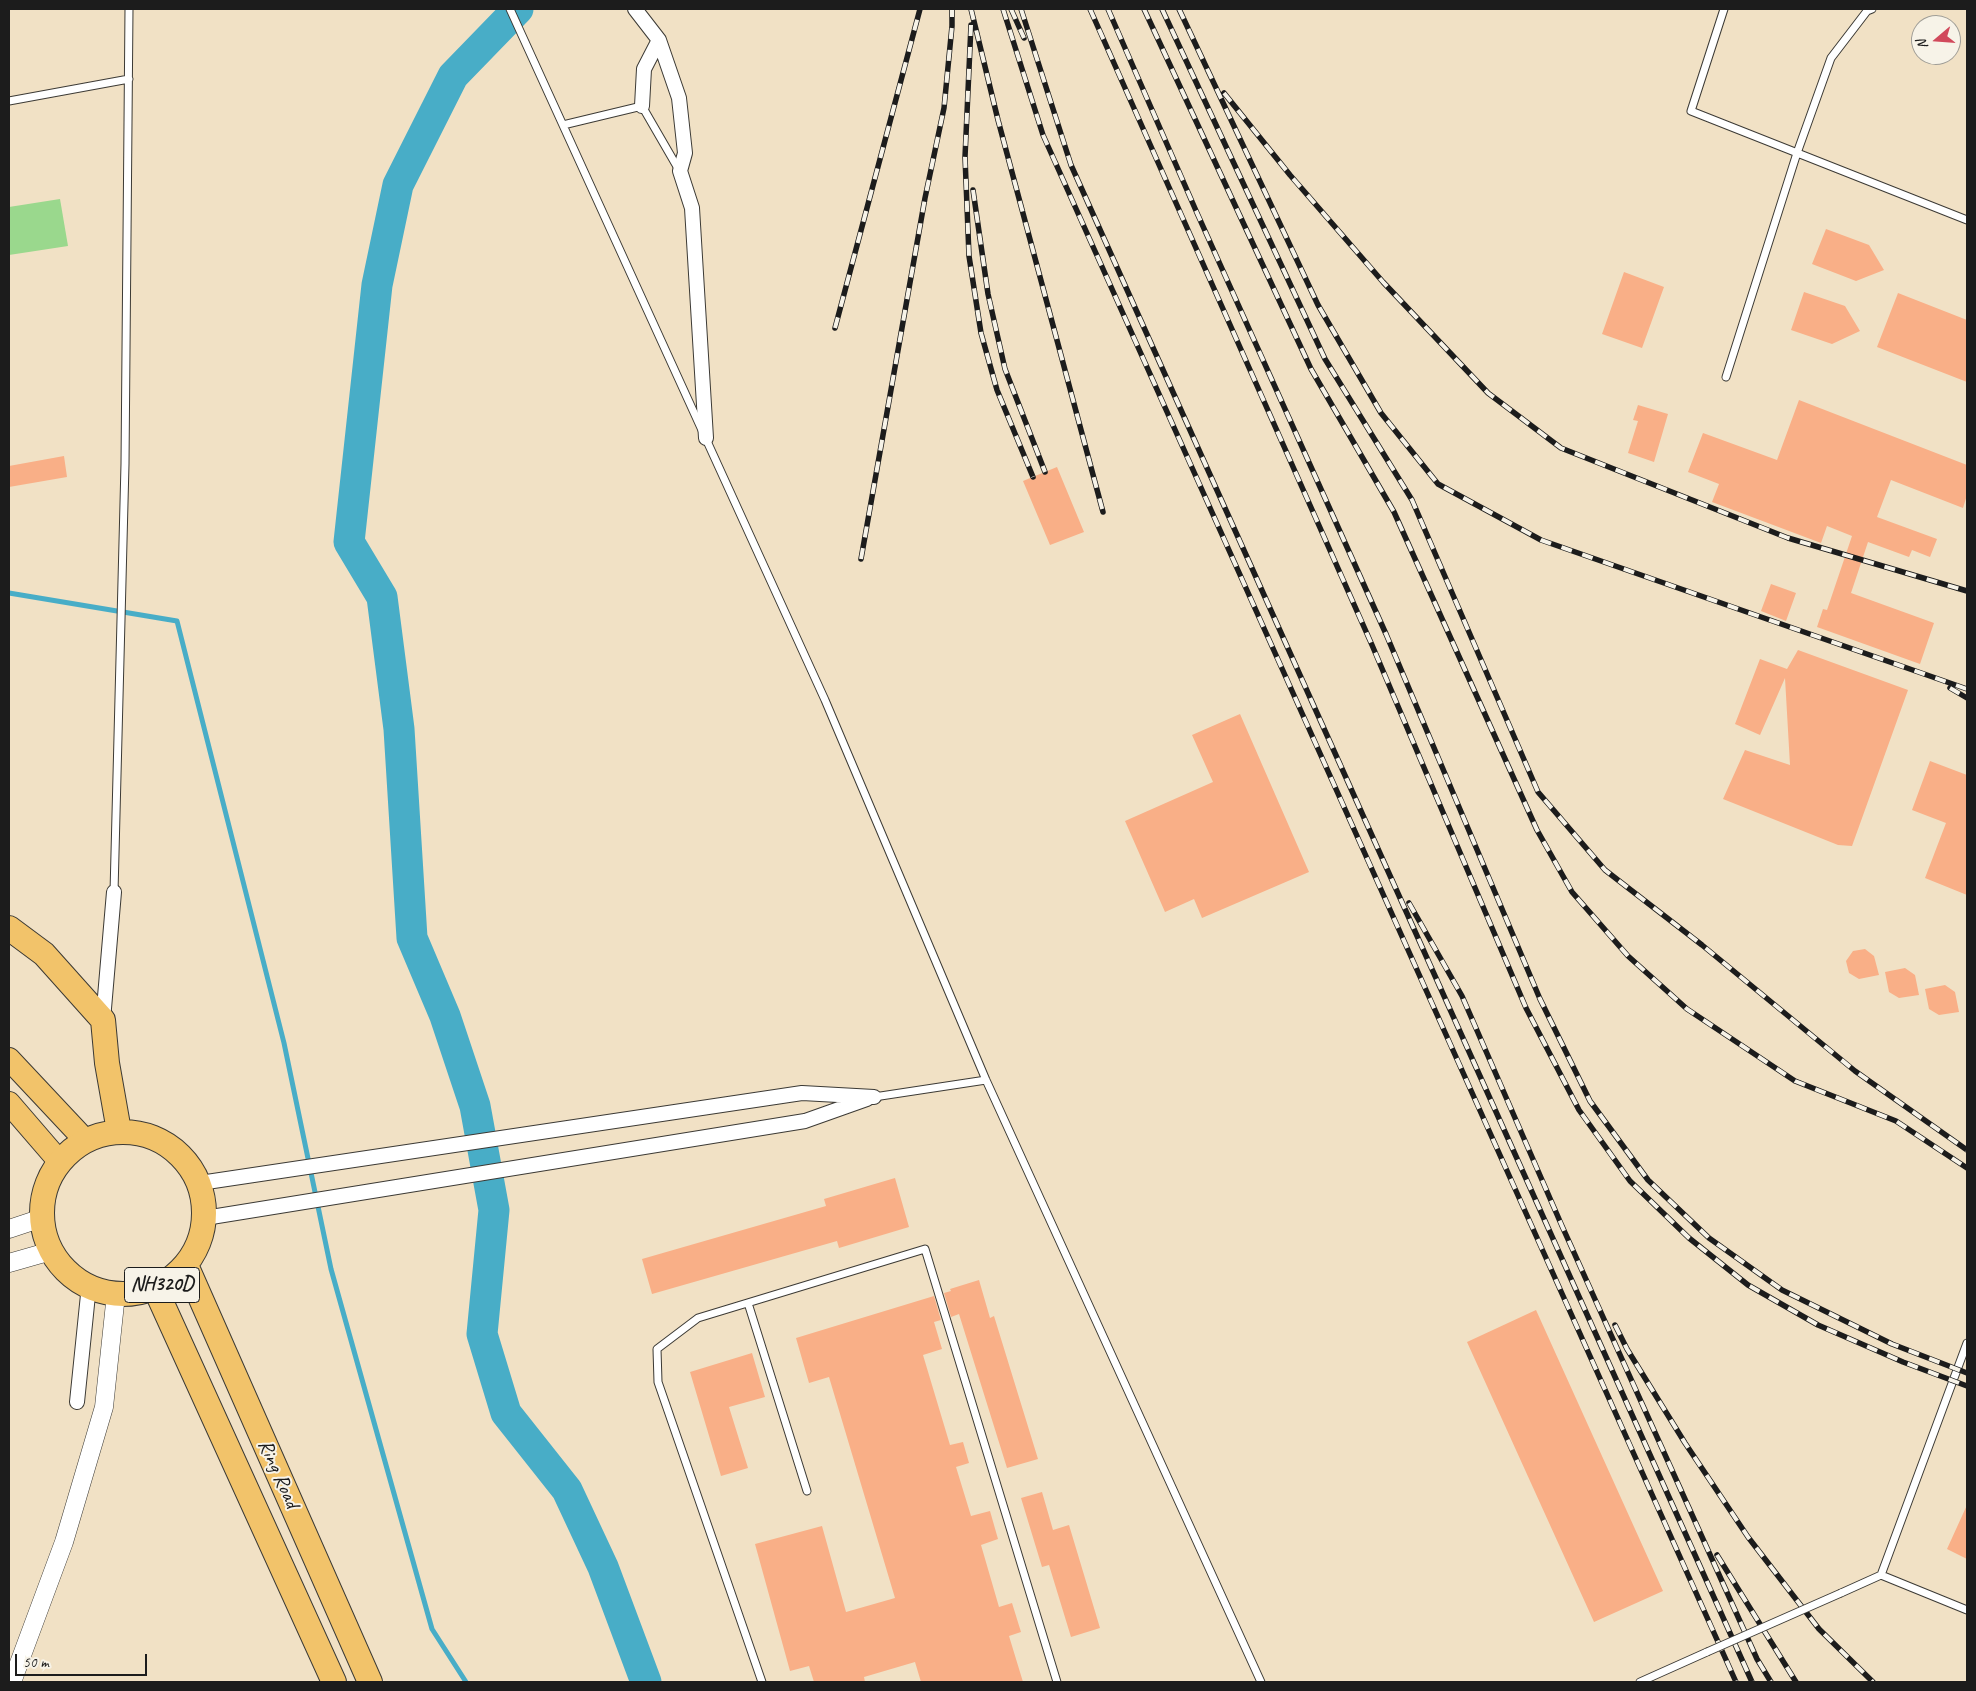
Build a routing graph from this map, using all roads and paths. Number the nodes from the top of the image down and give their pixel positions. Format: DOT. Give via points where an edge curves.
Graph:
graph roads {
  1 [pos="129,9"];
  2 [pos="510,9"];
  3 [pos="635,9"];
  4 [pos="1724,9"];
  5 [pos="1872,9"];
  6 [pos="658,40"];
  7 [pos="129,79"];
  8 [pos="9,101"];
  9 [pos="642,106"];
  10 [pos="563,125"];
  11 [pos="1797,153"];
  12 [pos="680,170"];
  13 [pos="1967,220"];
  14 [pos="1726,376"];
  15 [pos="706,438"];
  16 [pos="114,892"];
  17 [pos="9,928"];
  18 [pos="103,1020"];
  19 [pos="9,1059"];
  20 [pos="986,1080"];
  21 [pos="874,1097"];
  22 [pos="9,1103"];
  23 [pos="119,1131"];
  24 [pos="85,1140"];
  25 [pos="60,1161"];
  26 [pos="200,1183"];
  27 [pos="42,1218"];
  28 [pos="205,1218"];
  29 [pos="9,1229"];
  30 [pos="51,1251"];
  31 [pos="9,1263"];
  32 [pos="186,1265"];
  33 [pos="89,1285"];
  34 [pos="154,1288"];
  35 [pos="116,1294"];
  36 [pos="748,1303"];
  37 [pos="1967,1344"];
  38 [pos="77,1402"];
  39 [pos="807,1491"];
  40 [pos="1881,1575"];
  41 [pos="1967,1610"];
  42 [pos="12,1682"];
  43 [pos="334,1682"];
  44 [pos="370,1682"];
  45 [pos="762,1682"];
  46 [pos="1057,1682"];
  47 [pos="1261,1682"];
  48 [pos="1640,1682"];
  1 -- 7 [label="lane"];
  2 -- 10 [label="lane"];
  3 -- 6 [label="street"];
  4 -- 11 [label="lane" via="1690,111"];
  5 -- 11 [label="lane" via="1867,11 1831,58"];
  6 -- 9 [label="street" via="644,70"];
  6 -- 12 [label="street" via="679,98 685,153"];
  7 -- 8 [label="lane"];
  7 -- 16 [label="lane" via="125,464"];
  9 -- 10 [label="lane"];
  9 -- 12 [label="lane"];
  10 -- 15 [label="lane"];
  11 -- 13 [label="lane"];
  11 -- 14 [label="lane"];
  12 -- 15 [label="street" via="692,208"];
  15 -- 20 [label="lane" via="826,700"];
  16 -- 18 [label="street"];
  17 -- 18 [label="highway" via="44,954"];
  18 -- 23 [label="highway"];
  19 -- 24 [label="main road"];
  20 -- 21 [label="lane"];
  20 -- 47 [label="lane"];
  21 -- 26 [label="street" via="802,1093"];
  21 -- 28 [label="street" via="804,1120"];
  22 -- 25 [label="main road"];
  23 -- 24 [label="highway, NH320D"];
  23 -- 26 [label="highway, NH320D" via="147,1134 177,1151"];
  24 -- 25 [label="highway, NH320D"];
  25 -- 27 [label="highway, NH320D" via="45,1188"];
  26 -- 28 [label="highway, NH320D"];
  27 -- 29 [label="street"];
  27 -- 30 [label="highway, NH320D"];
  28 -- 32 [label="highway, NH320D" via="201,1236"];
  30 -- 31 [label="street"];
  30 -- 33 [label="highway, NH320D" via="70,1274"];
  32 -- 34 [label="highway, NH320D"];
  32 -- 44 [label="highway, Ring Road / NH320D"];
  33 -- 35 [label="highway, NH320D"];
  33 -- 38 [label="street"];
  34 -- 35 [label="highway, NH320D"];
  34 -- 43 [label="highway, Ring Road / NH320D"];
  35 -- 42 [label="street" via="104,1407 64,1542"];
  36 -- 39 [label="lane"];
  36 -- 45 [label="lane" via="698,1318 657,1349 658,1382"];
  36 -- 46 [label="lane" via="925,1249"];
  37 -- 40 [label="lane"];
  40 -- 41 [label="lane"];
  40 -- 48 [label="lane, bridge"];
}
